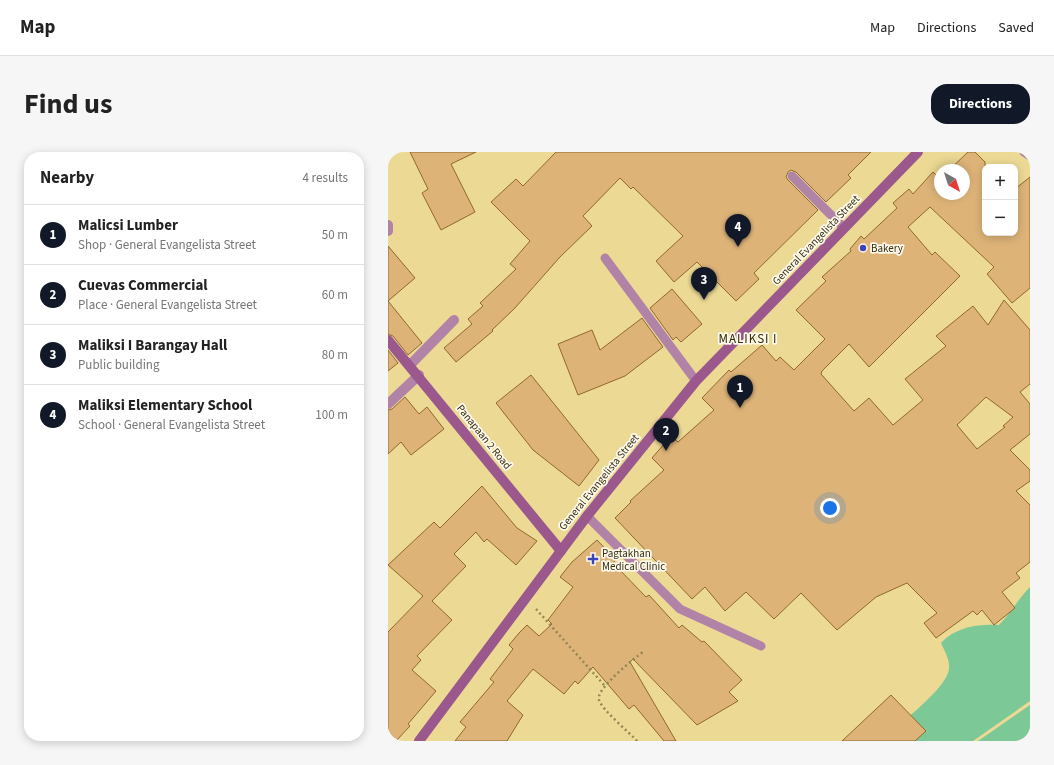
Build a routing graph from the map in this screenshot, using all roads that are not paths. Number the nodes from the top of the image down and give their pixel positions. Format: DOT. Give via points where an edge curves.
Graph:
graph roads {
  1 [pos="918,152"];
  2 [pos="1024,152"];
  3 [pos="1030,156"];
  4 [pos="792,176"];
  5 [pos="388,225"];
  6 [pos="844,228"];
  7 [pos="388,231"];
  8 [pos="605,258"];
  9 [pos="454,320"];
  10 [pos="388,340"];
  11 [pos="410,365"];
  12 [pos="419,375"];
  13 [pos="696,381"];
  14 [pos="388,404"];
  15 [pos="587,516"];
  16 [pos="561,551"];
  17 [pos="761,646"];
  18 [pos="419,741"];
  1 -- 6 [label="main road, General Evangelista Street"];
  2 -- 3 [label="lane"];
  4 -- 6 [label="lane"];
  5 -- 7 [label="street"];
  6 -- 13 [label="main road, General Evangelista Street"];
  8 -- 13 [label="lane"];
  9 -- 11 [label="street"];
  10 -- 11 [label="main road, Panapaan 2 Road"];
  11 -- 12 [label="main road, Panapaan 2 Road"];
  12 -- 14 [label="street"];
  12 -- 16 [label="main road, Panapaan 2 Road"];
  13 -- 15 [label="main road, General Evangelista Street"];
  15 -- 16 [label="main road, General Evangelista Street"];
  15 -- 17 [label="lane" via="680,609"];
  16 -- 18 [label="main road, General Evangelista Street"];
}
